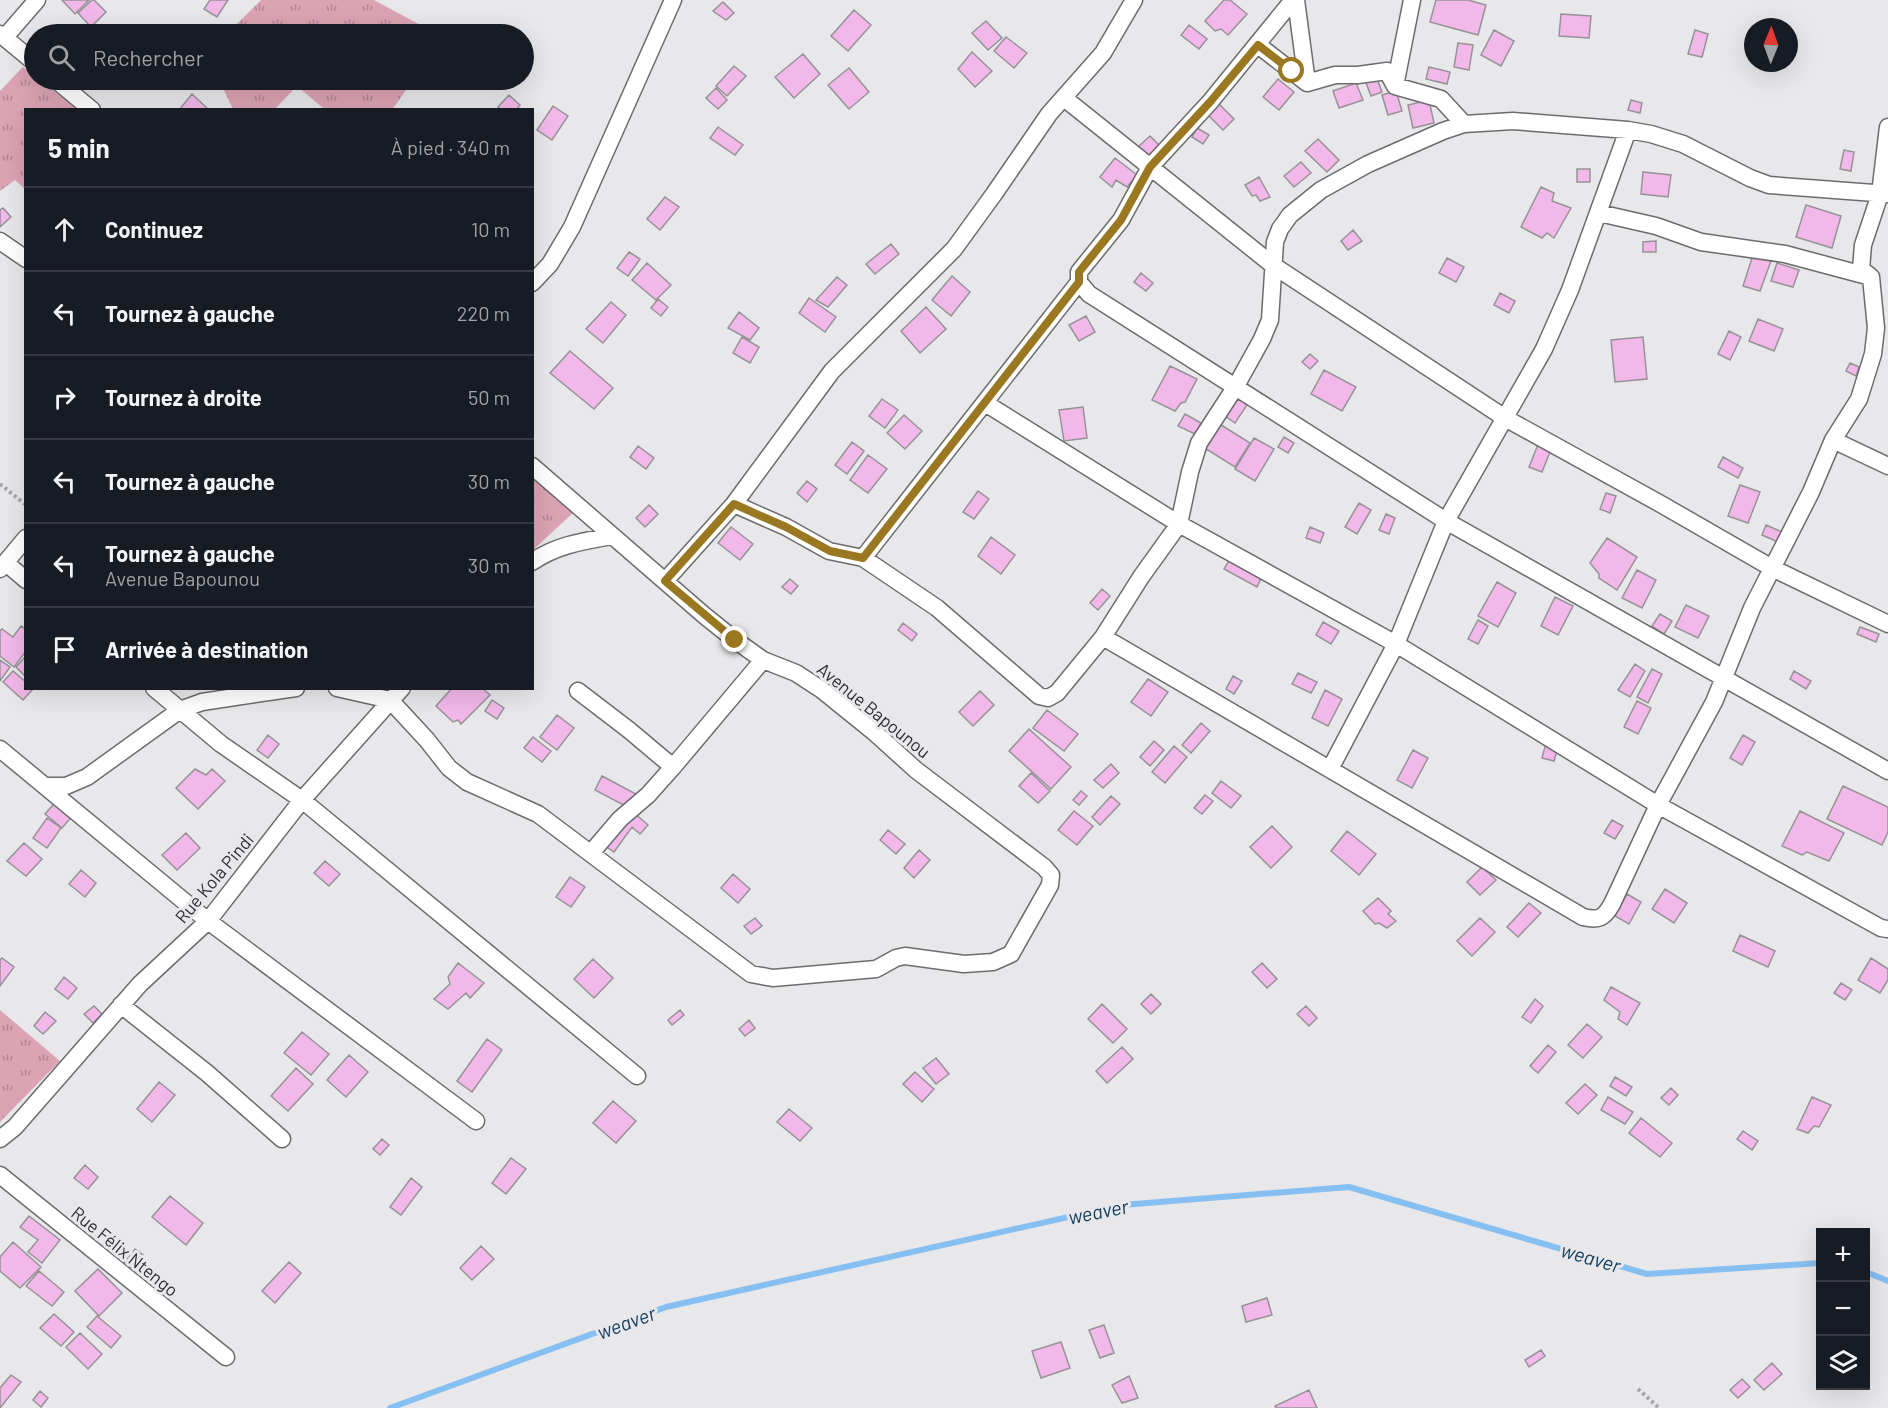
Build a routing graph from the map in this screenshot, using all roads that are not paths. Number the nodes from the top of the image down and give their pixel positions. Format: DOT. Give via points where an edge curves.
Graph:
graph roads {
  1 [pos="37,0"];
  2 [pos="673,0"];
  3 [pos="1134,0"];
  4 [pos="1295,0"];
  5 [pos="1412,0"];
  6 [pos="2,36"];
  7 [pos="1258,45"];
  8 [pos="24,54"];
  9 [pos="1308,83"];
  10 [pos="1395,86"];
  11 [pos="68,90"];
  12 [pos="1064,98"];
  13 [pos="90,108"];
  14 [pos="1464,124"];
  15 [pos="1888,127"];
  16 [pos="1628,130"];
  17 [pos="1150,167"];
  18 [pos="1884,194"];
  19 [pos="1599,213"];
  20 [pos="0,241"];
  21 [pos="24,258"];
  22 [pos="1274,266"];
  23 [pos="1871,277"];
  24 [pos="534,281"];
  25 [pos="1079,282"];
  26 [pos="1236,386"];
  27 [pos="985,403"];
  28 [pos="1505,418"];
  29 [pos="1833,440"];
  30 [pos="1888,466"];
  31 [pos="534,468"];
  32 [pos="734,504"];
  33 [pos="1446,521"];
  34 [pos="1179,524"];
  35 [pos="612,536"];
  36 [pos="24,540"];
  37 [pos="863,558"];
  38 [pos="534,561"];
  39 [pos="3,566"];
  40 [pos="1772,568"];
  41 [pos="24,579"];
  42 [pos="665,581"];
  43 [pos="1888,624"];
  44 [pos="1103,638"];
  45 [pos="1396,644"];
  46 [pos="763,660"];
  47 [pos="1723,677"];
  48 [pos="156,690"];
  49 [pos="283,690"];
  50 [pos="357,690"];
  51 [pos="578,691"];
  52 [pos="396,694"];
  53 [pos="180,710"];
  54 [pos="0,749"];
  55 [pos="673,767"];
  56 [pos="1330,769"];
  57 [pos="1888,771"];
  58 [pos="45,786"];
  59 [pos="302,800"];
  60 [pos="1658,806"];
  61 [pos="591,853"];
  62 [pos="208,921"];
  63 [pos="1887,929"];
  64 [pos="121,1005"];
  65 [pos="636,1076"];
  66 [pos="476,1121"];
  67 [pos="0,1139"];
  68 [pos="282,1139"];
  69 [pos="0,1174"];
  70 [pos="226,1358"];
  1 -- 6 [label="street"];
  2 -- 24 [label="street" via="572,227 550,264"];
  3 -- 12 [label="street" via="1103,53"];
  4 -- 7 [label="street"];
  4 -- 9 [label="street"];
  5 -- 10 [label="street"];
  6 -- 8 [label="street"];
  7 -- 9 [label="street"];
  7 -- 17 [label="street"];
  9 -- 10 [label="street" via="1335,75 1388,71"];
  10 -- 14 [label="street" via="1441,99"];
  11 -- 13 [label="street"];
  12 -- 17 [label="street"];
  12 -- 32 [label="street" via="954,249 832,371"];
  14 -- 16 [label="street" via="1513,121"];
  14 -- 22 [label="street" via="1368,164 1321,190 1290,215 1280,229"];
  15 -- 18 [label="street"];
  16 -- 18 [label="street" via="1683,144 1769,185"];
  16 -- 19 [label="street"];
  17 -- 22 [label="street"];
  17 -- 25 [label="street" via="1121,220 1079,272"];
  18 -- 23 [label="street" via="1863,245 1861,269"];
  19 -- 23 [label="street" via="1656,226 1701,242 1785,254"];
  19 -- 28 [label="street" via="1548,339"];
  20 -- 21 [label="street"];
  22 -- 26 [label="street" via="1270,320"];
  22 -- 28 [label="street"];
  23 -- 29 [label="street" via="1876,328 1873,354 1859,399"];
  25 -- 26 [label="street" via="1089,294"];
  25 -- 27 [label="street"];
  26 -- 33 [label="street"];
  26 -- 34 [label="street" via="1199,443"];
  27 -- 34 [label="street"];
  27 -- 37 [label="street"];
  28 -- 33 [label="street"];
  28 -- 40 [label="street"];
  29 -- 30 [label="street"];
  29 -- 40 [label="street"];
  31 -- 35 [label="street, Avenue Bapounou"];
  32 -- 37 [label="street" via="830,551"];
  32 -- 42 [label="street"];
  33 -- 45 [label="street"];
  33 -- 47 [label="street"];
  34 -- 44 [label="street"];
  34 -- 45 [label="street"];
  35 -- 38 [label="street" via="568,544"];
  35 -- 42 [label="street, Avenue Bapounou"];
  36 -- 39 [label="street"];
  37 -- 44 [label="street" via="937,608 1039,696 1048,698 1057,693"];
  39 -- 41 [label="street"];
  40 -- 43 [label="street"];
  40 -- 47 [label="street"];
  42 -- 46 [label="street, Avenue Bapounou"];
  44 -- 56 [label="street"];
  45 -- 56 [label="street"];
  45 -- 60 [label="street"];
  46 -- 55 [label="street"];
  46 -- 61 [label="street, Avenue Bapounou" via="796,673 822,690 916,770 1044,867 1050,875 1050,885 1011,954 993,962 953,963 905,956 876,969 773,978 751,974"];
  47 -- 57 [label="street"];
  47 -- 60 [label="street" via="1714,702"];
  48 -- 53 [label="street"];
  49 -- 53 [label="street" via="202,702"];
  50 -- 52 [label="street"];
  51 -- 55 [label="street"];
  52 -- 59 [label="street, Rue Kola Pindi"];
  52 -- 61 [label="street" via="449,768 467,782 538,814"];
  53 -- 58 [label="street" via="87,777 66,786"];
  53 -- 59 [label="street" via="221,744"];
  54 -- 58 [label="street"];
  55 -- 61 [label="street"];
  56 -- 60 [label="street" via="1583,917 1595,920 1605,915 1612,904"];
  58 -- 62 [label="street"];
  59 -- 62 [label="street, Rue Kola Pindi"];
  59 -- 65 [label="street"];
  60 -- 63 [label="street"];
  62 -- 64 [label="street, Rue Kola Pindi"];
  62 -- 66 [label="street"];
  64 -- 67 [label="street, Rue Kola Pindi" via="15,1127"];
  64 -- 68 [label="street"];
  69 -- 70 [label="street, Rue Félix Ntengo"];
}
